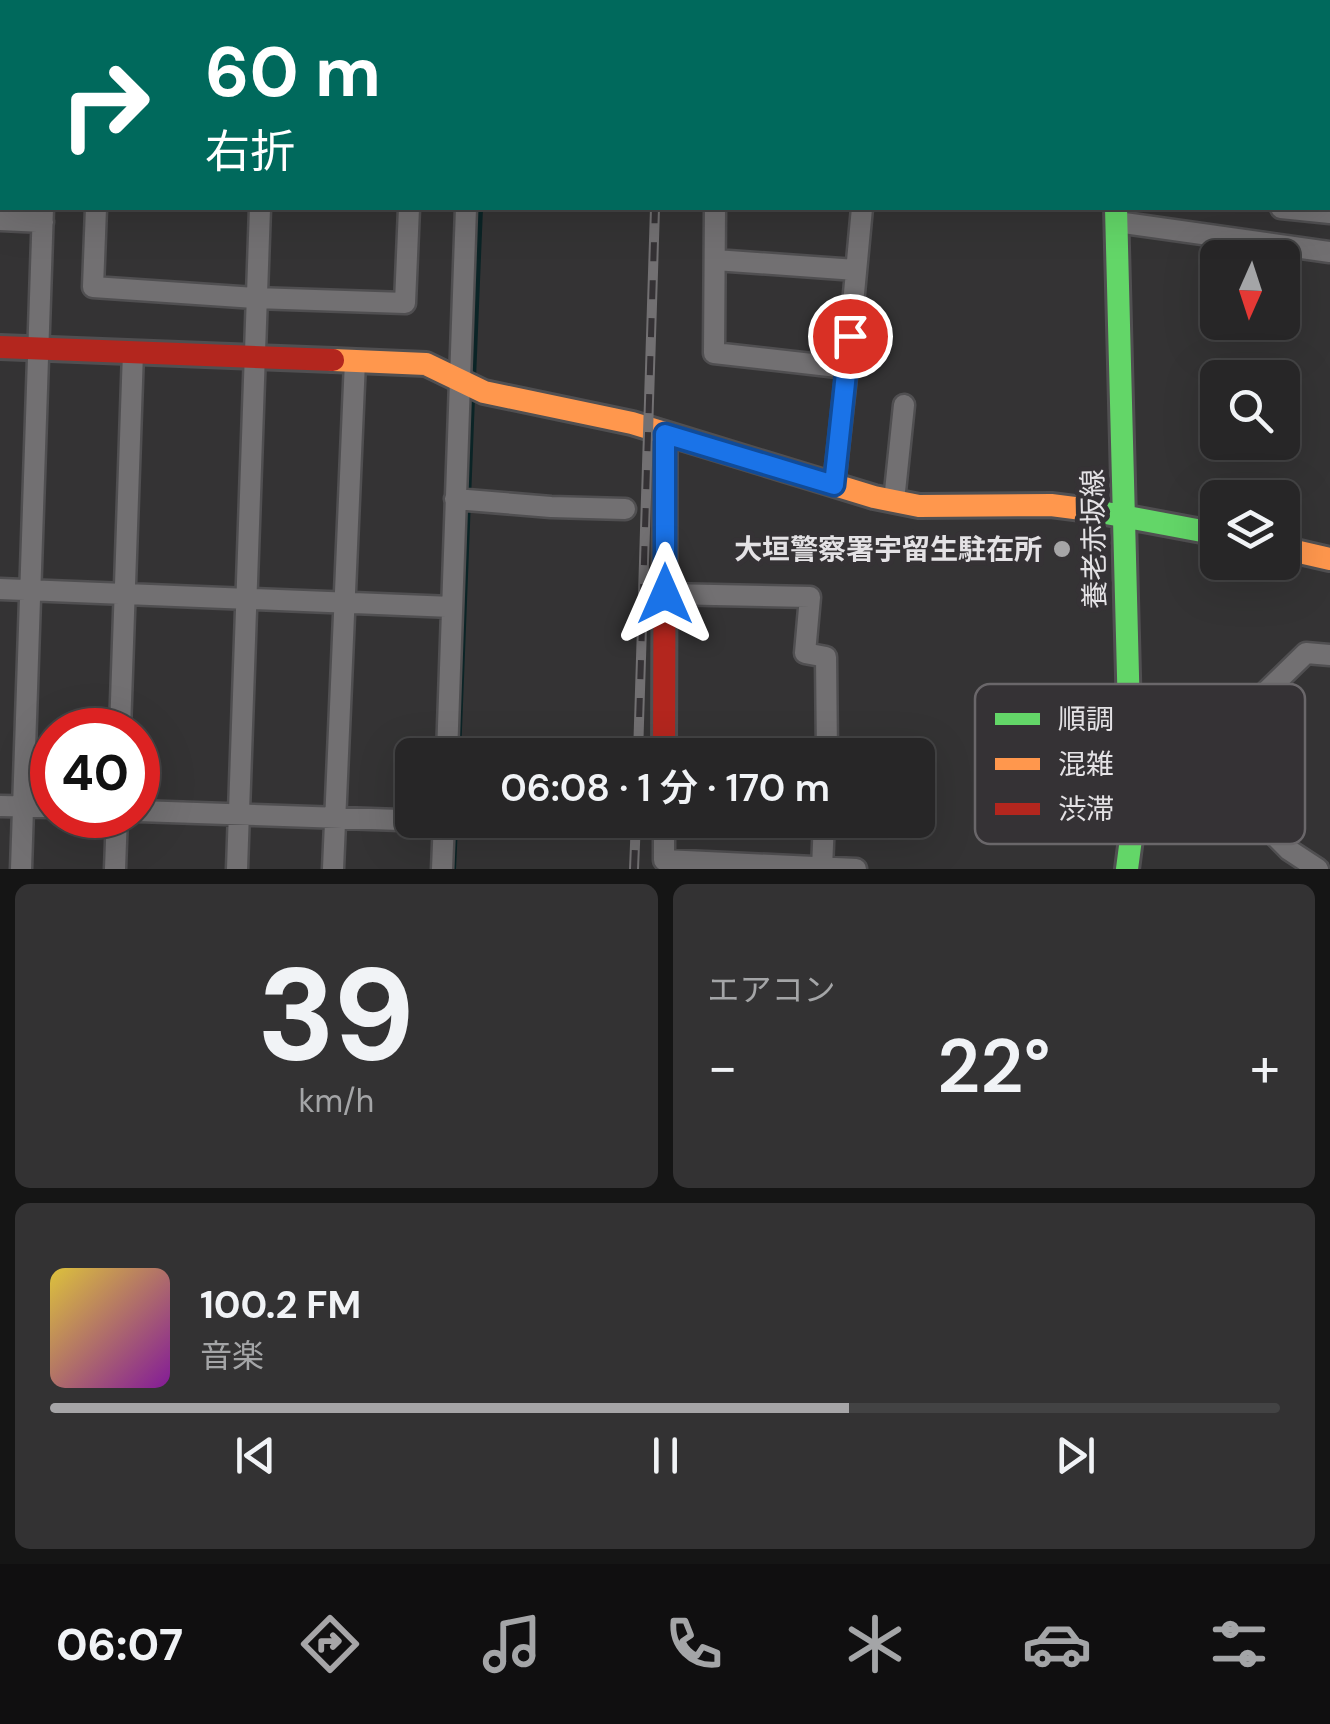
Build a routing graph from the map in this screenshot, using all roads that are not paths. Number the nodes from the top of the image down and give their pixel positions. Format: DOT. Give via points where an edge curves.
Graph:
graph roads {
  1 [pos="96,210"];
  2 [pos="260,210"];
  3 [pos="409,210"];
  4 [pos="466,210"];
  5 [pos="716,210"];
  6 [pos="862,210"];
  7 [pos="1184,210"];
  8 [pos="1318,210"];
  9 [pos="43,215"];
  10 [pos="1116,215"];
  11 [pos="0,220"];
  12 [pos="1182,230"];
  13 [pos="1305,248"];
  14 [pos="1330,252"];
  15 [pos="715,260"];
  16 [pos="856,270"];
  17 [pos="255,298"];
  18 [pos="0,347"];
  19 [pos="38,348"];
  20 [pos="133,352"];
  21 [pos="253,358"];
  22 [pos="355,361"];
  23 [pos="847,368"];
  24 [pos="468,385"];
  25 [pos="904,405"];
  26 [pos="665,434"];
  27 [pos="834,485"];
  28 [pos="464,499"];
  29 [pos="894,501"];
  30 [pos="626,509"];
  31 [pos="1124,515"];
  32 [pos="1200,530"];
  33 [pos="1300,552"];
  34 [pos="1330,559"];
  35 [pos="0,589"];
  36 [pos="30,591"];
  37 [pos="665,594"];
  38 [pos="125,595"];
  39 [pos="245,598"];
  40 [pos="344,602"];
  41 [pos="452,607"];
  42 [pos="1330,655"];
  43 [pos="1127,684"];
  44 [pos="1274,684"];
  45 [pos="121,708"];
  46 [pos="447,738"];
  47 [pos="664,738"];
  48 [pos="827,738"];
  49 [pos="0,806"];
  50 [pos="22,806"];
  51 [pos="30,806"];
  52 [pos="160,811"];
  53 [pos="239,814"];
  54 [pos="335,818"];
  55 [pos="395,820"];
  56 [pos="116,838"];
  57 [pos="447,838"];
  58 [pos="664,838"];
  59 [pos="823,838"];
  60 [pos="1130,844"];
  61 [pos="1283,844"];
  62 [pos="664,865"];
  63 [pos="822,868"];
  64 [pos="21,869"];
  65 [pos="115,869"];
  66 [pos="236,869"];
  67 [pos="334,869"];
  68 [pos="442,869"];
  69 [pos="856,869"];
  70 [pos="1127,869"];
  71 [pos="1318,869"];
  1 -- 17 [label="street" via="93,287"];
  2 -- 17 [label="street"];
  3 -- 17 [label="street" via="405,303"];
  4 -- 24 [label="street"];
  5 -- 15 [label="street"];
  6 -- 16 [label="street"];
  7 -- 12 [label="street"];
  8 -- 13 [label="street"];
  9 -- 11 [label="street"];
  9 -- 19 [label="street"];
  10 -- 12 [label="street"];
  10 -- 31 [label="street, 養老赤坂線"];
  12 -- 13 [label="street"];
  13 -- 14 [label="street"];
  15 -- 16 [label="street"];
  15 -- 23 [label="street" via="714,353"];
  16 -- 23 [label="street"];
  17 -- 21 [label="street"];
  18 -- 19 [label="street"];
  19 -- 20 [label="street"];
  19 -- 36 [label="street"];
  20 -- 21 [label="street"];
  20 -- 38 [label="street"];
  21 -- 22 [label="street"];
  21 -- 39 [label="street"];
  22 -- 24 [label="street" via="426,364"];
  22 -- 40 [label="street"];
  23 -- 27 [label="street"];
  24 -- 26 [label="street"];
  24 -- 28 [label="street"];
  25 -- 29 [label="street"];
  26 -- 27 [label="street"];
  26 -- 37 [label="street"];
  27 -- 29 [label="street"];
  28 -- 30 [label="street"];
  28 -- 41 [label="street"];
  29 -- 31 [label="street" via="1051,505"];
  31 -- 32 [label="street"];
  31 -- 43 [label="street, 養老赤坂線"];
  33 -- 34 [label="street"];
  35 -- 36 [label="street"];
  36 -- 38 [label="street"];
  36 -- 50 [label="street"];
  37 -- 47 [label="street"];
  37 -- 48 [label="street" via="810,597 805,653 826,657"];
  38 -- 39 [label="street"];
  38 -- 45 [label="street"];
  39 -- 40 [label="street"];
  39 -- 53 [label="street"];
  40 -- 41 [label="street"];
  40 -- 54 [label="street"];
  41 -- 46 [label="street"];
  42 -- 44 [label="street" via="1306,653"];
  49 -- 50 [label="street"];
  50 -- 51 [label="street"];
  50 -- 64 [label="street"];
  52 -- 53 [label="street"];
  53 -- 54 [label="street"];
  53 -- 66 [label="street"];
  54 -- 55 [label="street"];
  54 -- 67 [label="street"];
  56 -- 65 [label="street"];
  57 -- 68 [label="street"];
  58 -- 62 [label="street"];
  59 -- 63 [label="street"];
  60 -- 70 [label="street, 養老赤坂線"];
  61 -- 71 [label="street"];
  62 -- 63 [label="street"];
  63 -- 69 [label="street"];
}
